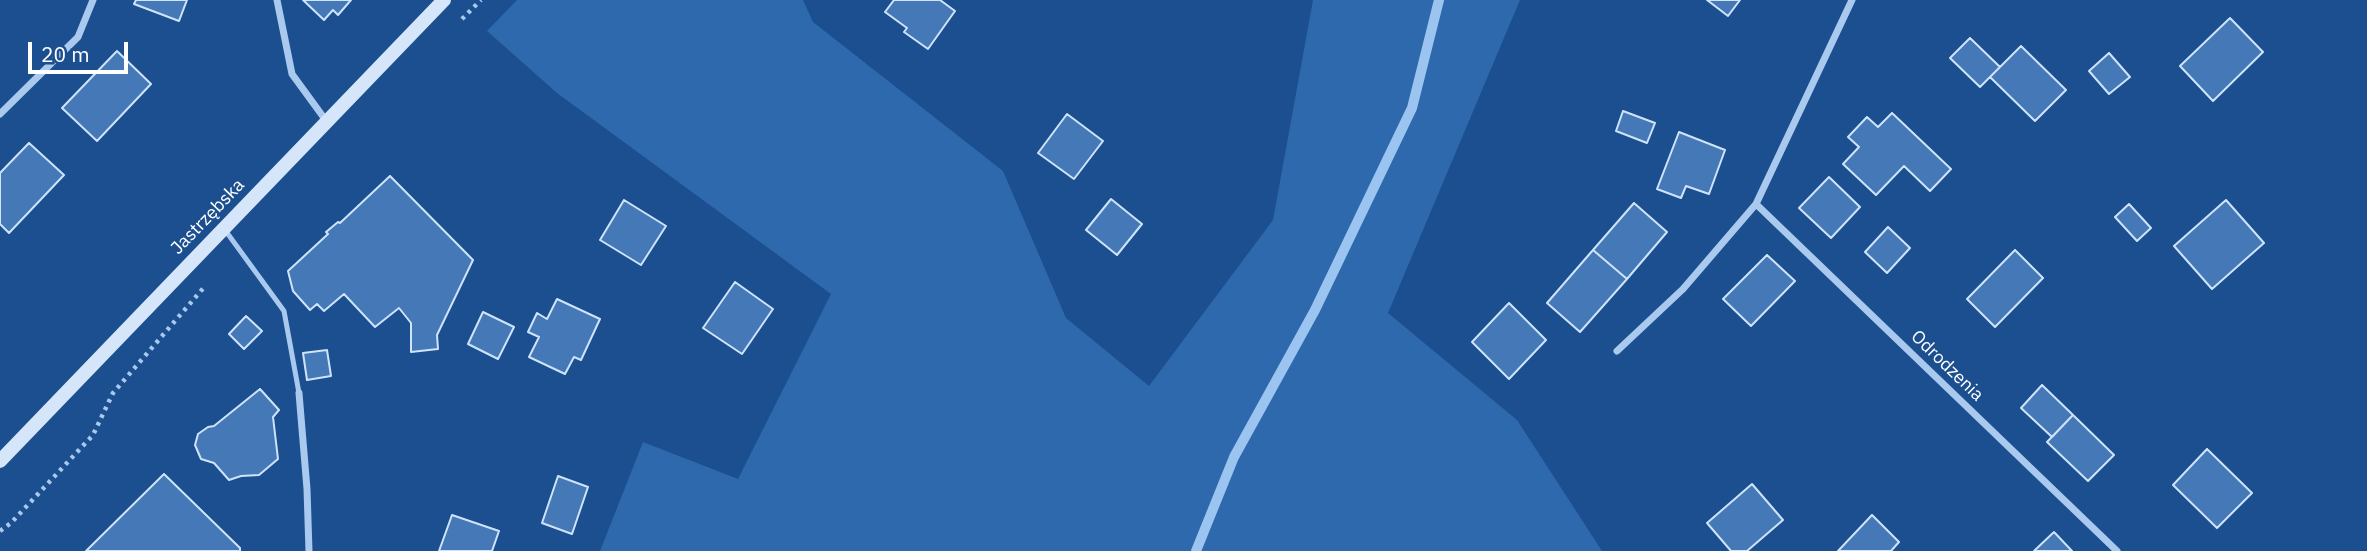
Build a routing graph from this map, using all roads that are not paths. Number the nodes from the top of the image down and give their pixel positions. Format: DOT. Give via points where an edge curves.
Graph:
graph roads {
  1 [pos="93,0"];
  2 [pos="277,0"];
  3 [pos="444,0"];
  4 [pos="1852,0"];
  5 [pos="0,114"];
  6 [pos="327,122"];
  7 [pos="1756,204"];
  8 [pos="223,228"];
  9 [pos="1617,351"];
  10 [pos="299,394"];
  11 [pos="0,461"];
  12 [pos="309,551"];
  13 [pos="2117,551"];
  1 -- 5 [label="street" via="78,37"];
  2 -- 6 [label="street" via="292,74"];
  3 -- 6 [label="main road, Jastrzębska"];
  4 -- 7 [label="street"];
  6 -- 8 [label="main road, Jastrzębska"];
  7 -- 9 [label="street" via="1683,289"];
  7 -- 13 [label="street, Odrodzenia"];
  8 -- 10 [label="lane" via="284,312"];
  8 -- 11 [label="main road, Jastrzębska"];
  10 -- 12 [label="street"];
}
